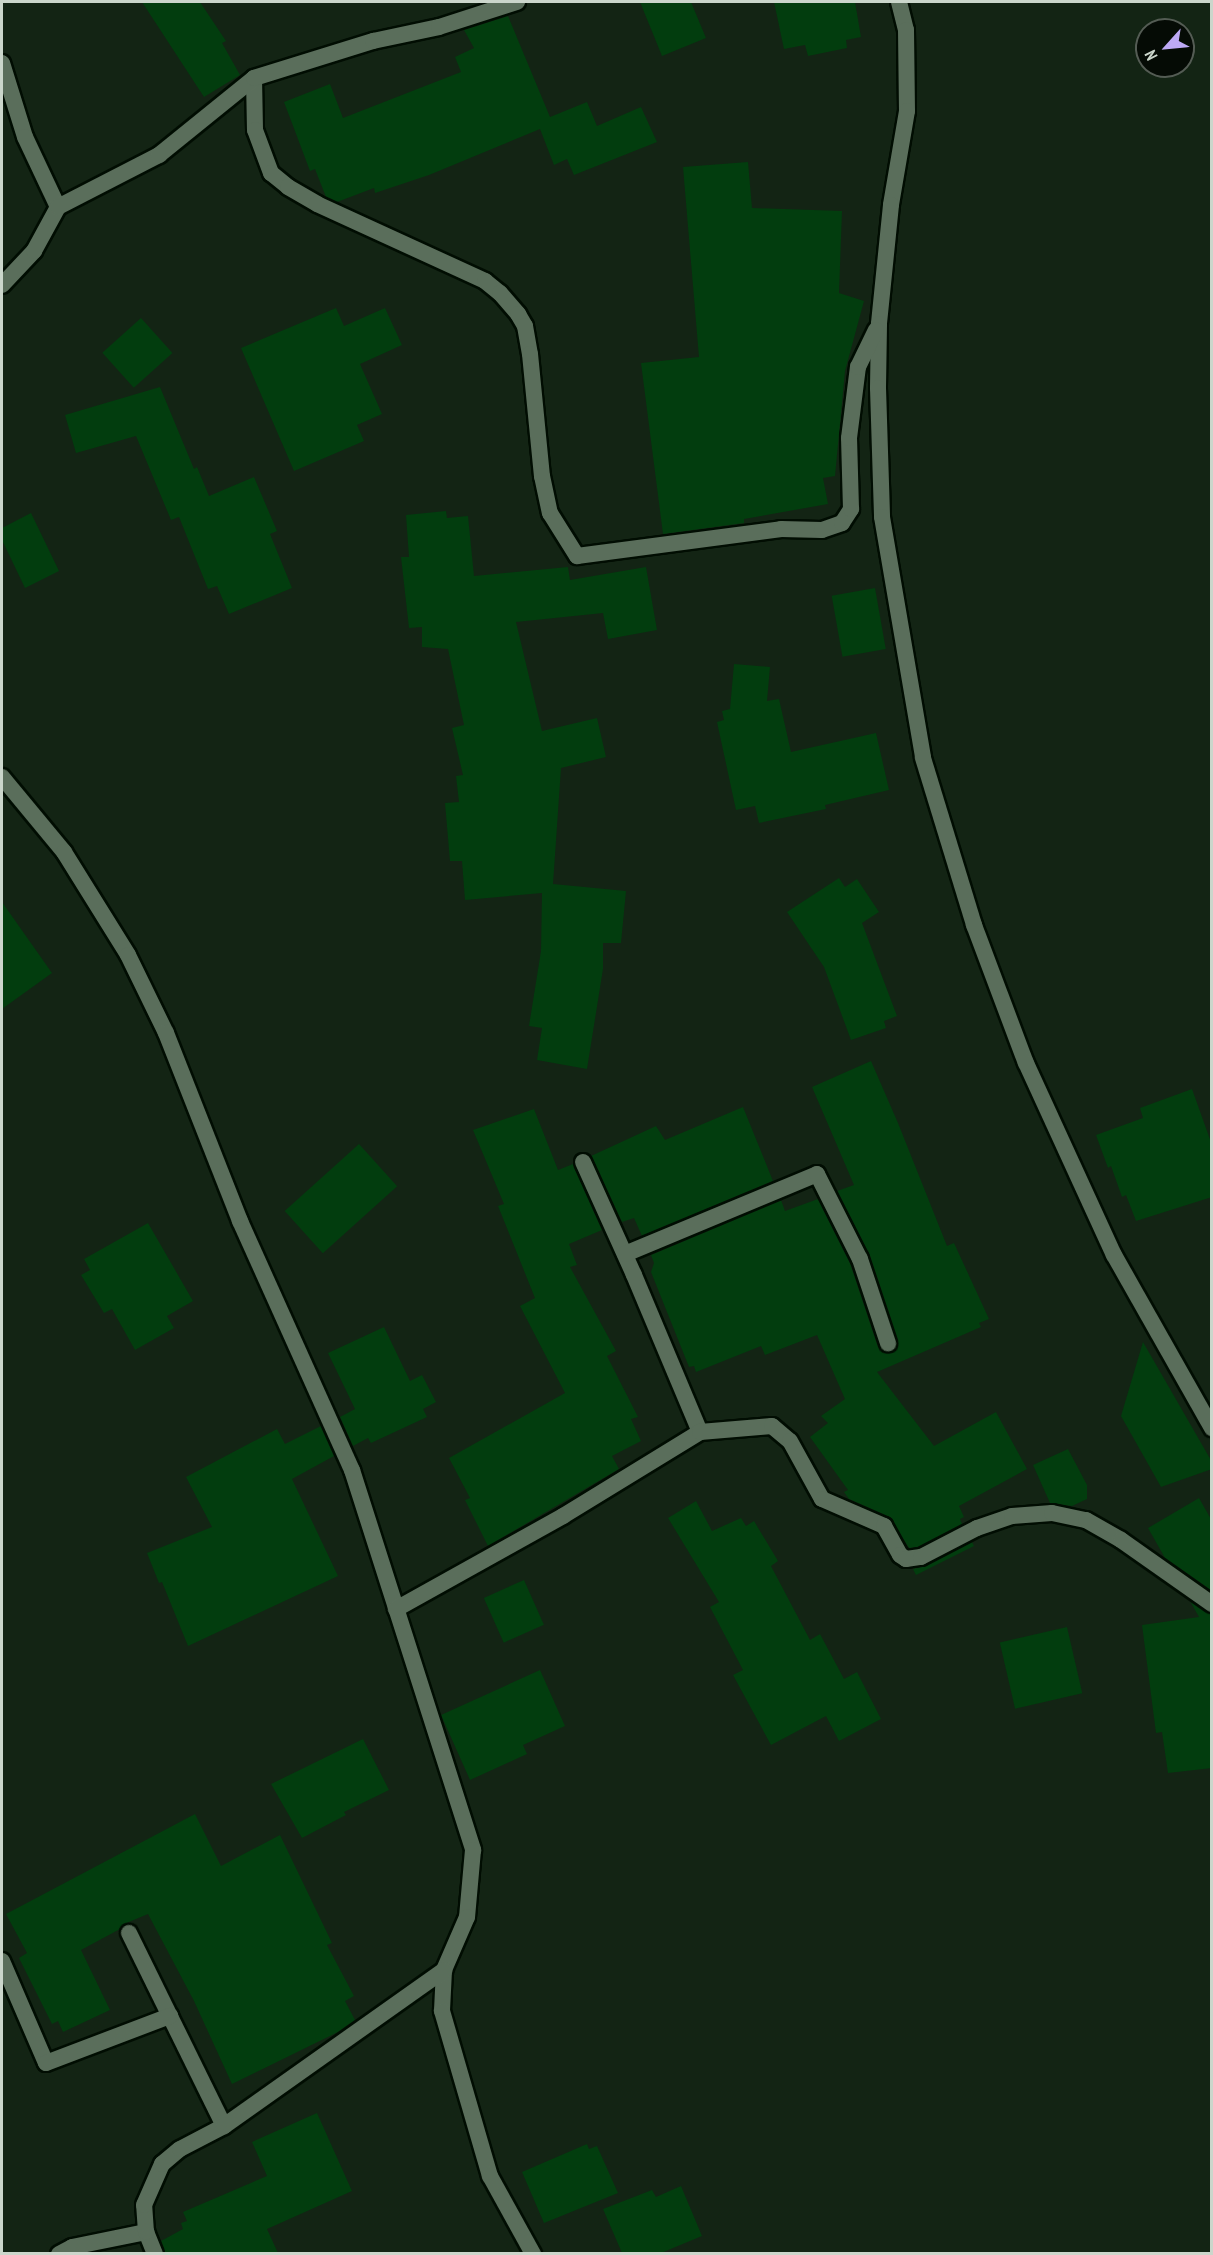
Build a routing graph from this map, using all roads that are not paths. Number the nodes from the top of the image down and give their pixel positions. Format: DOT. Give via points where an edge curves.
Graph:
graph roads {
  1 [pos="517,2"];
  2 [pos="899,2"];
  3 [pos="2,63"];
  4 [pos="254,78"];
  5 [pos="58,207"];
  6 [pos="2,285"];
  7 [pos="879,324"];
  8 [pos="2,777"];
  9 [pos="583,1162"];
  10 [pos="625,1254"];
  11 [pos="888,1343"];
  12 [pos="1212,1428"];
  13 [pos="700,1432"];
  14 [pos="1212,1604"];
  15 [pos="396,1609"];
  16 [pos="129,1933"];
  17 [pos="2,1961"];
  18 [pos="444,1970"];
  19 [pos="170,2016"];
  20 [pos="224,2126"];
  21 [pos="146,2232"];
  22 [pos="59,2253"];
  23 [pos="155,2253"];
  24 [pos="533,2253"];
  1 -- 4 [label="street" via="439,27 373,40"];
  2 -- 7 [label="street" via="906,30 907,111 891,205"];
  3 -- 5 [label="street" via="25,137"];
  4 -- 5 [label="street" via="159,155"];
  4 -- 7 [label="street" via="255,130 271,173 317,204 485,281 518,314 525,326 530,354 542,476 550,513 577,556 781,529 822,530 842,523 851,509 849,438 858,367"];
  5 -- 6 [label="street" via="34,251"];
  7 -- 12 [label="street" via="882,518 923,758 974,925 1026,1064 1114,1255"];
  8 -- 15 [label="street" via="64,852 128,955 165,1033 240,1221 352,1470"];
  9 -- 10 [label="street"];
  10 -- 11 [label="street" via="817,1174 860,1259"];
  10 -- 13 [label="street"];
  13 -- 14 [label="street" via="772,1425 790,1441 822,1499 884,1526 906,1559 921,1557 976,1528 1012,1516 1052,1513 1086,1520"];
  13 -- 15 [label="street" via="563,1516"];
  15 -- 18 [label="street" via="473,1850 467,1917"];
  16 -- 19 [label="street"];
  17 -- 19 [label="street" via="46,2063"];
  18 -- 20 [label="street"];
  18 -- 24 [label="street" via="442,2011 490,2176"];
  19 -- 20 [label="street"];
  20 -- 21 [label="street" via="180,2149 162,2164 144,2205"];
  21 -- 22 [label="street"];
  21 -- 23 [label="street"];
}
